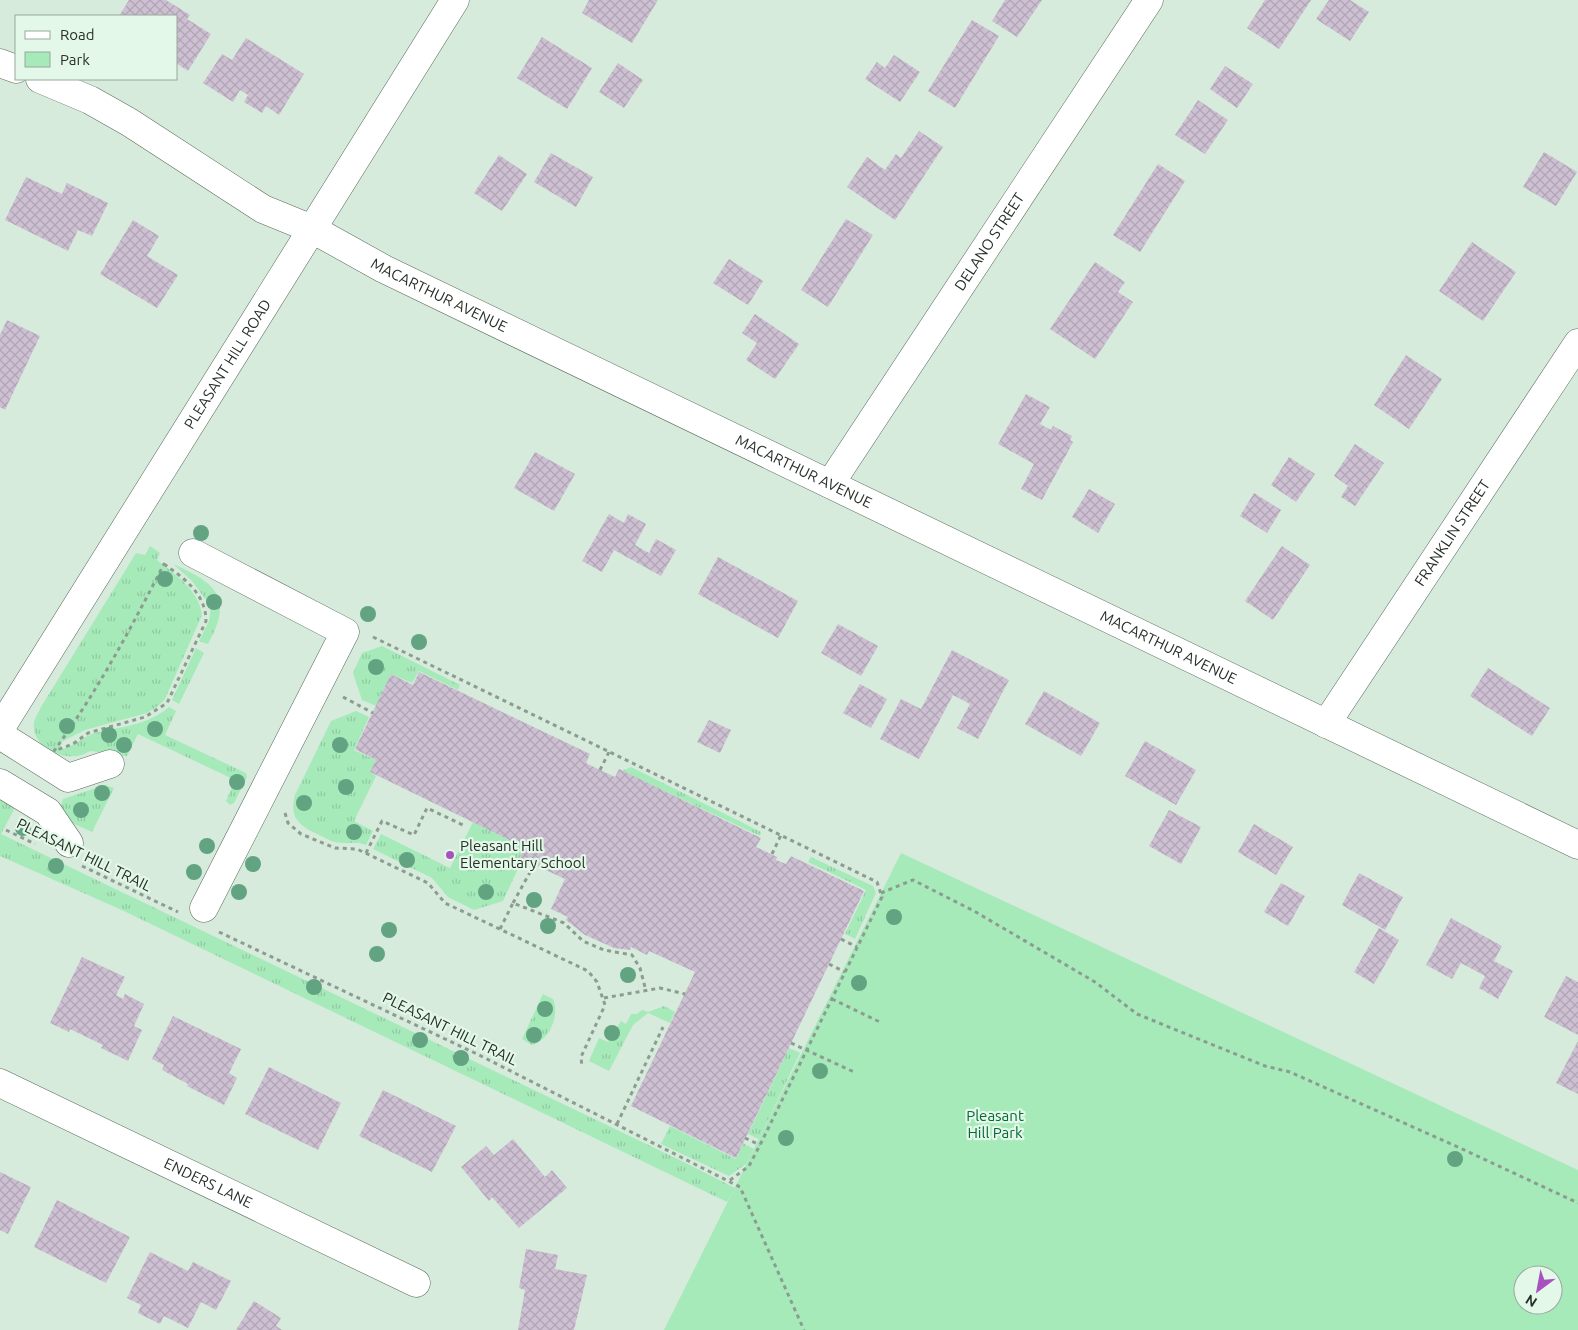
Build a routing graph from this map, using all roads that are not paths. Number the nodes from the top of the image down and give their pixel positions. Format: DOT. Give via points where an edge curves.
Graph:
graph roads {
  1 [pos="455,0"];
  2 [pos="1149,0"];
  3 [pos="0,64"];
  4 [pos="15,69"];
  5 [pos="42,80"];
  6 [pos="312,229"];
  7 [pos="1578,343"];
  8 [pos="830,484"];
  9 [pos="193,553"];
  10 [pos="1326,724"];
  11 [pos="0,729"];
  12 [pos="0,735"];
  13 [pos="110,764"];
  14 [pos="0,783"];
  15 [pos="1578,845"];
  16 [pos="73,853"];
  17 [pos="193,911"];
  18 [pos="0,1084"];
  19 [pos="416,1283"];
  1 -- 6 [label="street, PLEASANT HILL ROAD"];
  2 -- 8 [label="street, DELANO STREET"];
  3 -- 4 [label="street"];
  5 -- 6 [label="street, MACARTHUR AVENUE" via="90,100 129,122 263,209"];
  6 -- 8 [label="street, MACARTHUR AVENUE" via="384,269"];
  6 -- 11 [label="street, PLEASANT HILL ROAD"];
  7 -- 10 [label="street, FRANKLIN STREET"];
  8 -- 10 [label="street, MACARTHUR AVENUE"];
  9 -- 17 [label="street" via="345,632"];
  10 -- 15 [label="street, MACARTHUR AVENUE"];
  12 -- 13 [label="street" via="68,778"];
  14 -- 16 [label="street" via="48,812"];
  18 -- 19 [label="street, ENDERS LANE"];
}
